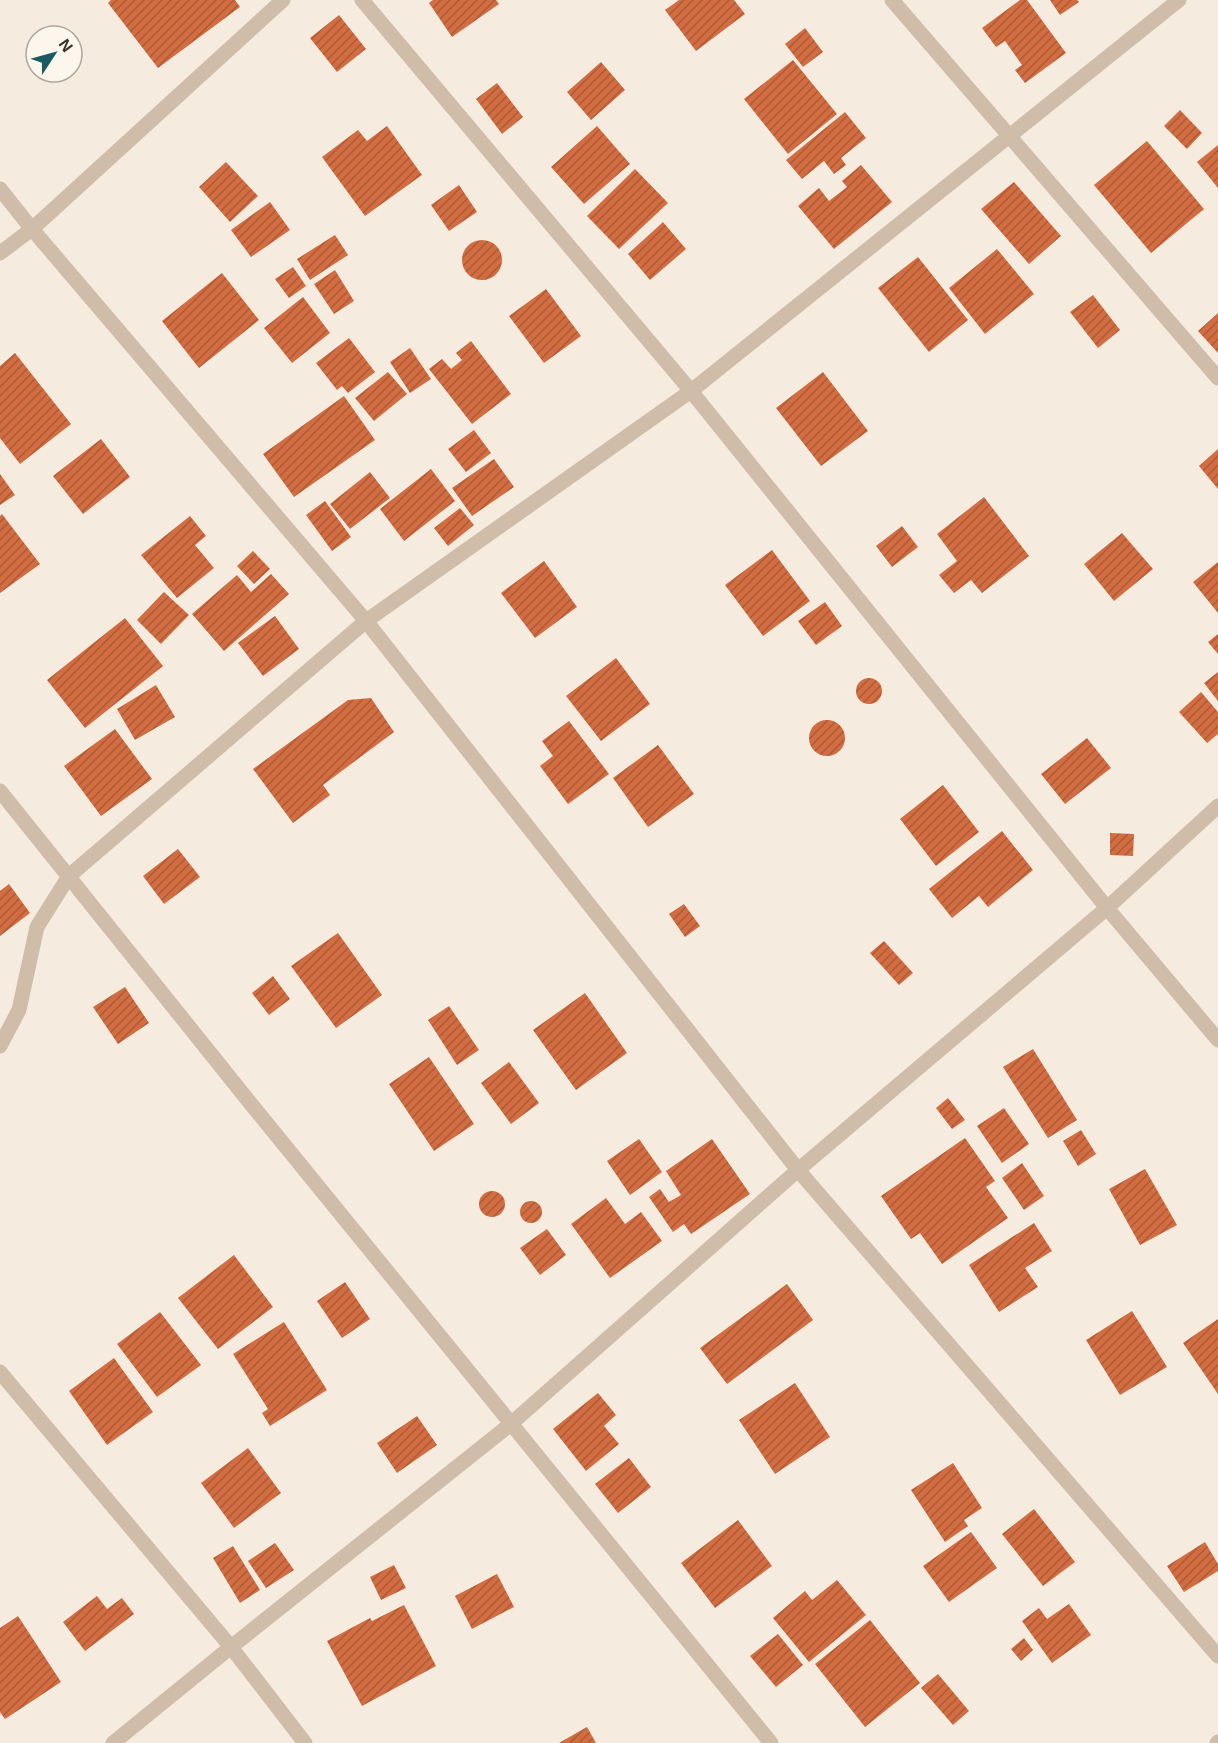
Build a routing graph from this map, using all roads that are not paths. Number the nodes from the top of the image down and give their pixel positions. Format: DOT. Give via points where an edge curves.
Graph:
graph roads {
  1 [pos="284,0"];
  2 [pos="362,0"];
  3 [pos="892,0"];
  4 [pos="1179,0"];
  5 [pos="1009,136"];
  6 [pos="0,189"];
  7 [pos="32,229"];
  8 [pos="0,253"];
  9 [pos="1218,378"];
  10 [pos="691,391"];
  11 [pos="366,621"];
  12 [pos="0,790"];
  13 [pos="1218,806"];
  14 [pos="69,876"];
  15 [pos="1107,908"];
  16 [pos="1218,1040"];
  17 [pos="0,1046"];
  18 [pos="798,1170"];
  19 [pos="0,1372"];
  20 [pos="512,1424"];
  21 [pos="231,1647"];
  22 [pos="1218,1656"];
  23 [pos="113,1743"];
  24 [pos="305,1743"];
  25 [pos="771,1743"];
  1 -- 7 [label="street"];
  2 -- 10 [label="street"];
  3 -- 5 [label="street"];
  4 -- 5 [label="street"];
  5 -- 9 [label="street"];
  5 -- 10 [label="street"];
  6 -- 7 [label="street"];
  7 -- 8 [label="street"];
  7 -- 11 [label="street"];
  10 -- 11 [label="street"];
  10 -- 15 [label="street"];
  11 -- 14 [label="street"];
  11 -- 18 [label="street"];
  12 -- 14 [label="street"];
  13 -- 15 [label="street"];
  14 -- 17 [label="street" via="37,927 19,1010"];
  14 -- 20 [label="street"];
  15 -- 16 [label="street"];
  15 -- 18 [label="street"];
  18 -- 20 [label="street"];
  18 -- 22 [label="street"];
  19 -- 21 [label="street"];
  20 -- 21 [label="street"];
  20 -- 25 [label="street"];
  21 -- 23 [label="street"];
  21 -- 24 [label="street"];
}
